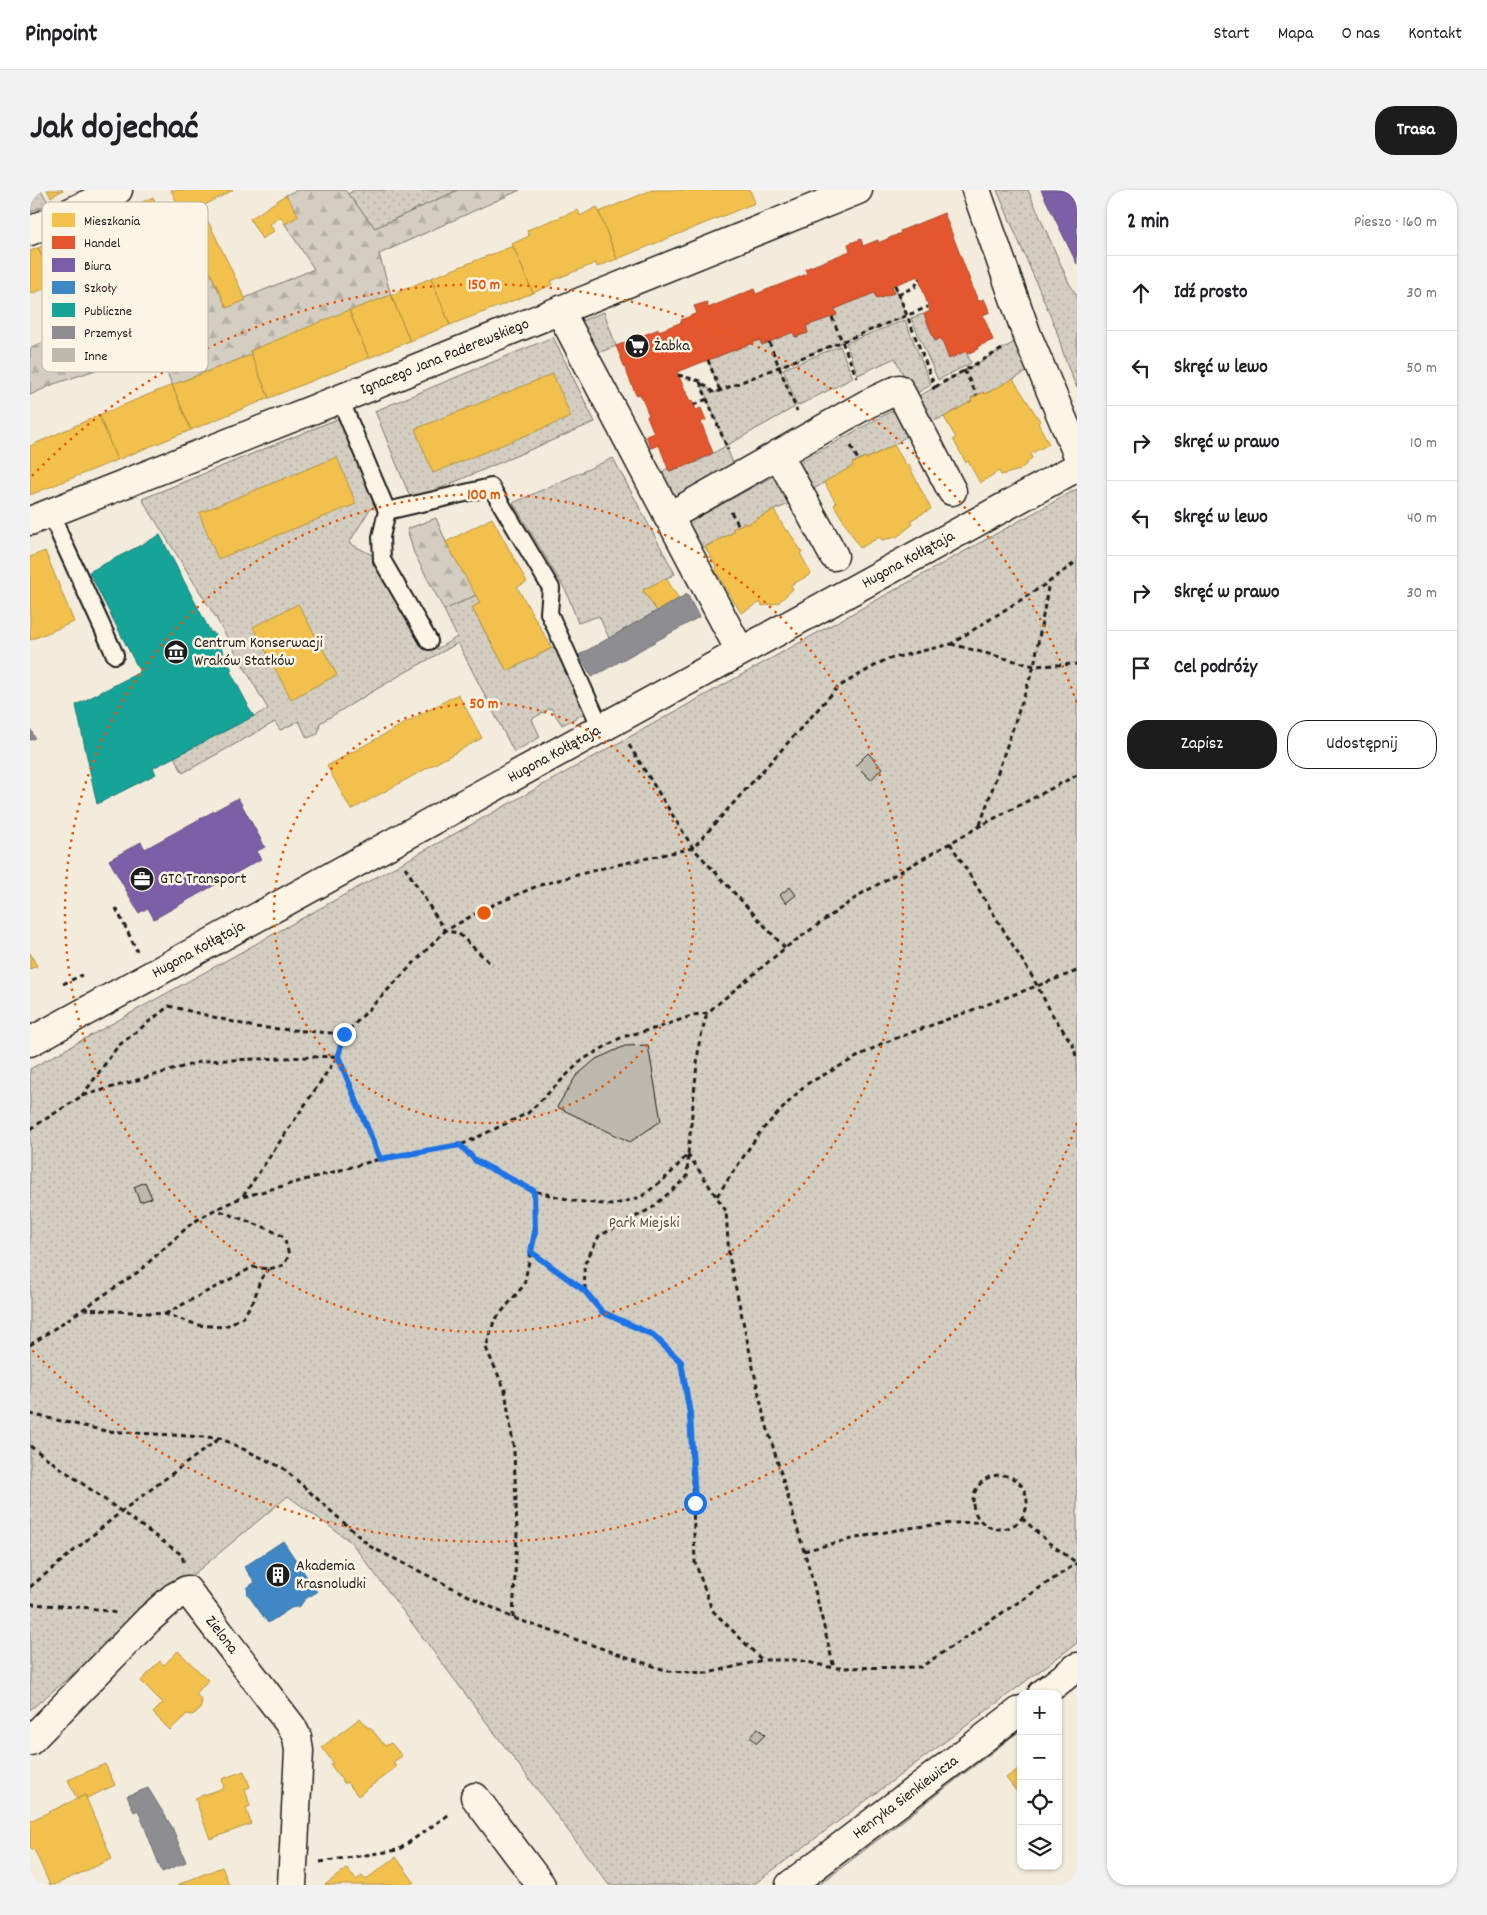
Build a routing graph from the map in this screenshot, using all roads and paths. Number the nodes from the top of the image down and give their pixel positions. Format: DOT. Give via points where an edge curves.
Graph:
graph roads {
  1 [pos="118,190"];
  2 [pos="858,190"];
  3 [pos="976,190"];
  4 [pos="93,202"];
  5 [pos="42,226"];
  6 [pos="30,232"];
  7 [pos="919,278"];
  8 [pos="898,294"];
  9 [pos="928,307"];
  10 [pos="560,311"];
  11 [pos="832,317"];
  12 [pos="1027,335"];
  13 [pos="769,342"];
  14 [pos="842,342"];
  15 [pos="708,360"];
  16 [pos="779,367"];
  17 [pos="964,370"];
  18 [pos="678,376"];
  19 [pos="858,380"];
  20 [pos="700,381"];
  21 [pos="935,387"];
  22 [pos="720,390"];
  23 [pos="976,396"];
  24 [pos="340,399"];
  25 [pos="707,399"];
  26 [pos="694,405"];
  27 [pos="797,411"];
  28 [pos="850,444"];
  29 [pos="1077,453"];
  30 [pos="778,454"];
  31 [pos="858,460"];
  32 [pos="1077,467"];
  33 [pos="739,476"];
  34 [pos="952,491"];
  35 [pos="388,511"];
  36 [pos="41,517"];
  37 [pos="668,517"];
  38 [pos="834,556"];
  39 [pos="1077,561"];
  40 [pos="1049,582"];
  41 [pos="429,641"];
  42 [pos="951,644"];
  43 [pos="740,651"];
  44 [pos="115,656"];
  45 [pos="1077,664"];
  46 [pos="1034,666"];
  47 [pos="601,728"];
  48 [pos="628,742"];
  49 [pos="1077,776"];
  50 [pos="980,826"];
  51 [pos="950,843"];
  52 [pos="693,848"];
  53 [pos="403,863"];
  54 [pos="116,908"];
  55 [pos="445,931"];
  56 [pos="785,948"];
  57 [pos="138,953"];
  58 [pos="492,965"];
  59 [pos="1077,972"];
  60 [pos="82,975"];
  61 [pos="63,984"];
  62 [pos="1037,986"];
  63 [pos="708,1013"];
  64 [pos="344,1034"];
  65 [pos="30,1042"];
  66 [pos="338,1056"];
  67 [pos="1077,1060"];
  68 [pos="82,1096"];
  69 [pos="30,1129"];
  70 [pos="460,1145"];
  71 [pos="688,1154"];
  72 [pos="380,1159"];
  73 [pos="534,1191"];
  74 [pos="717,1196"];
  75 [pos="243,1197"];
  76 [pos="216,1210"];
  77 [pos="531,1252"];
  78 [pos="269,1269"];
  79 [pos="585,1291"];
  80 [pos="82,1309"];
  81 [pos="165,1314"];
  82 [pos="30,1345"];
  83 [pos="30,1414"];
  84 [pos="220,1438"];
  85 [pos="30,1446"];
  86 [pos="122,1511"];
  87 [pos="1022,1518"];
  88 [pos="981,1522"];
  89 [pos="804,1551"];
  90 [pos="1077,1563"];
  91 [pos="30,1587"];
  92 [pos="187,1590"];
  93 [pos="30,1604"];
  94 [pos="513,1618"];
  95 [pos="149,1619"];
  96 [pos="762,1660"];
  97 [pos="1077,1667"];
  98 [pos="834,1668"];
  99 [pos="1047,1690"];
  100 [pos="1017,1713"];
  101 [pos="30,1741"];
  102 [pos="475,1797"];
  103 [pos="320,1862"];
  104 [pos="292,1885"];
  105 [pos="540,1885"];
  106 [pos="790,1885"];
  1 -- 4 [label="street"];
  2 -- 10 [label="street, Ignacego Jana Paderewskiego"];
  3 -- 12 [label="street"];
  5 -- 6 [label="street"];
  7 -- 8 [label="path" via="915,287"];
  9 -- 14 [label="path"];
  10 -- 24 [label="street, Ignacego Jana Paderewskiego"];
  10 -- 37 [label="street"];
  11 -- 14 [label="path"];
  12 -- 17 [label="path"];
  12 -- 29 [label="street"];
  13 -- 16 [label="path"];
  14 -- 16 [label="path"];
  14 -- 19 [label="path"];
  15 -- 22 [label="path"];
  16 -- 22 [label="path"];
  16 -- 27 [label="path"];
  17 -- 21 [label="path"];
  17 -- 23 [label="path"];
  18 -- 20 [label="path"];
  20 -- 22 [label="path" via="714,393"];
  20 -- 25 [label="path"];
  24 -- 35 [label="lane"];
  24 -- 36 [label="street, Ignacego Jana Paderewskiego"];
  25 -- 26 [label="path"];
  25 -- 33 [label="path"];
  28 -- 31 [label="path"];
  30 -- 33 [label="street"];
  30 -- 34 [label="street" via="867,404 899,390"];
  30 -- 38 [label="street"];
  32 -- 43 [label="street, Hugona Kołłątaja"];
  33 -- 37 [label="street"];
  35 -- 41 [label="lane" via="381,537 382,560"];
  35 -- 47 [label="lane" via="491,487 551,588 550,613"];
  36 -- 44 [label="lane" via="59,533"];
  37 -- 43 [label="street"];
  39 -- 40 [label="path"];
  40 -- 42 [label="path"];
  40 -- 46 [label="path"];
  42 -- 46 [label="path"];
  42 -- 52 [label="path" via="885,660 838,686"];
  43 -- 47 [label="street, Hugona Kołłątaja"];
  45 -- 46 [label="path"];
  46 -- 50 [label="path"];
  47 -- 65 [label="street, Hugona Kołłątaja"];
  48 -- 52 [label="path"];
  49 -- 50 [label="path"];
  50 -- 51 [label="path"];
  51 -- 56 [label="path" via="861,894"];
  51 -- 62 [label="path"];
  52 -- 55 [label="path" via="537,886 484,909"];
  52 -- 56 [label="path"];
  53 -- 55 [label="path"];
  54 -- 57 [label="path"];
  55 -- 58 [label="path" via="458,933"];
  55 -- 64 [label="path"];
  56 -- 63 [label="path"];
  59 -- 62 [label="path"];
  60 -- 61 [label="path"];
  62 -- 67 [label="path" via="1073,1045"];
  62 -- 74 [label="path" via="881,1044 806,1085 760,1132"];
  63 -- 70 [label="path" via="622,1037 582,1060 528,1112"];
  63 -- 71 [label="path" via="699,1044"];
  64 -- 66 [label="path"];
  64 -- 68 [label="path" via="254,1027 169,1006 118,1046"];
  66 -- 68 [label="path" via="203,1061"];
  66 -- 72 [label="path"];
  66 -- 75 [label="path"];
  68 -- 69 [label="path"];
  70 -- 72 [label="path"];
  70 -- 73 [label="path" via="476,1161"];
  71 -- 73 [label="path" via="642,1197 612,1205"];
  71 -- 74 [label="path"];
  71 -- 79 [label="path" via="688,1177 652,1208 599,1236 584,1265"];
  72 -- 75 [label="path"];
  73 -- 77 [label="path" via="535,1232"];
  74 -- 89 [label="path" via="726,1211 729,1257 763,1413"];
  75 -- 76 [label="path"];
  76 -- 78 [label="path" via="269,1229 284,1238 289,1255 284,1265"];
  76 -- 80 [label="path" via="192,1223 138,1272"];
  77 -- 79 [label="path"];
  77 -- 94 [label="path" via="524,1285 494,1321 486,1348 505,1390 514,1450 518,1533"];
  78 -- 81 [label="path" via="253,1267"];
  78 -- 81 [label="path" via="242,1317 224,1327 198,1325"];
  79 -- 96 [label="path" via="602,1312 653,1335 681,1362 690,1414 695,1562 712,1610"];
  80 -- 81 [label="path"];
  80 -- 82 [label="path"];
  83 -- 84 [label="path" via="106,1431"];
  84 -- 86 [label="path"];
  84 -- 94 [label="path" via="283,1468 371,1547"];
  85 -- 86 [label="path"];
  86 -- 91 [label="path"];
  86 -- 92 [label="path" via="182,1555"];
  87 -- 88 [label="path" via="1007,1528 998,1529"];
  87 -- 88 [label="path" via="1026,1510 1026,1493 1016,1480 999,1475 983,1481 973,1496 973,1505"];
  87 -- 90 [label="path"];
  88 -- 89 [label="path" via="942,1523 859,1536"];
  89 -- 98 [label="path"];
  90 -- 98 [label="path" via="920,1667"];
  92 -- 95 [label="street"];
  92 -- 104 [label="street, Zielona" via="248,1667 297,1737"];
  93 -- 95 [label="path" via="91,1608"];
  94 -- 96 [label="path" via="668,1671 708,1673"];
  95 -- 101 [label="street"];
  96 -- 98 [label="path" via="798,1660"];
  97 -- 99 [label="street"];
  100 -- 106 [label="street, Henryka Sienkiewicza"];
  102 -- 103 [label="path" via="398,1850"];
  102 -- 105 [label="street"];
}
